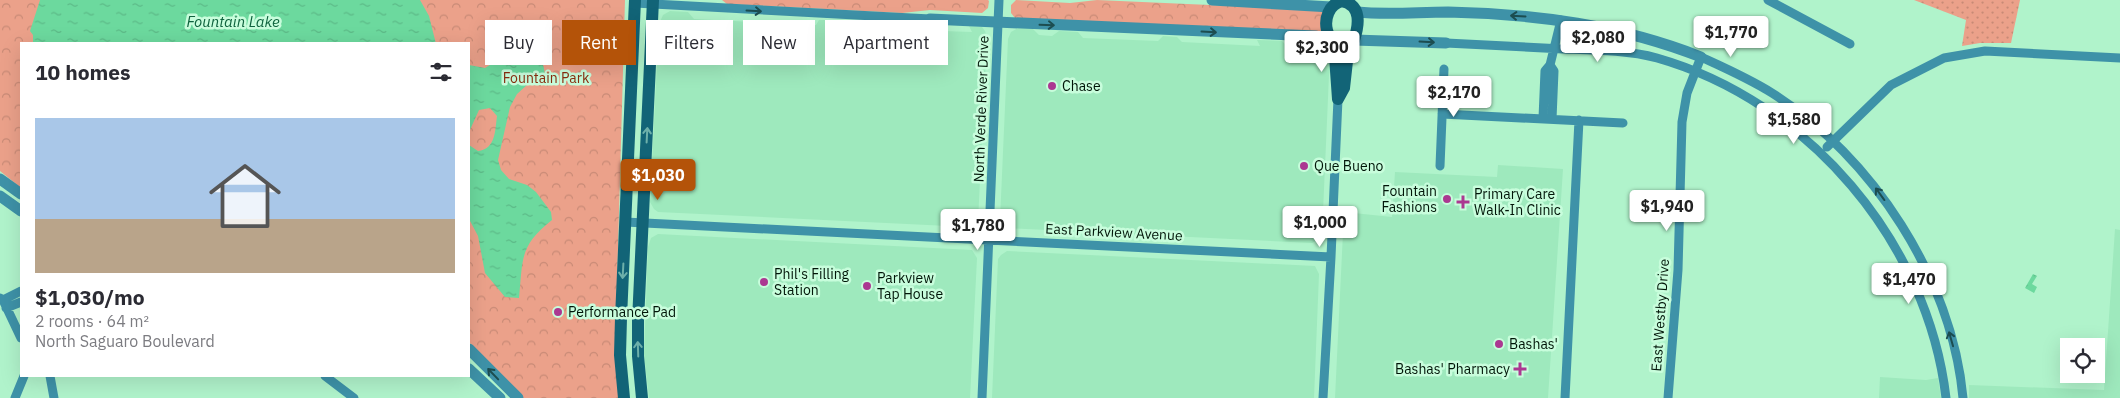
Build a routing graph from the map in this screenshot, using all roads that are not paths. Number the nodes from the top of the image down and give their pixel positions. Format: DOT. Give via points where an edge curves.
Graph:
graph roads {
  1 [pos="720,0"];
  2 [pos="999,0"];
  3 [pos="1212,0"];
  4 [pos="1768,0"];
  5 [pos="635,2"];
  6 [pos="653,2"];
  7 [pos="1334,3"];
  8 [pos="1353,5"];
  9 [pos="725,9"];
  10 [pos="930,19"];
  11 [pos="1561,20"];
  12 [pos="998,23"];
  13 [pos="1332,40"];
  14 [pos="1352,41"];
  15 [pos="1446,43"];
  16 [pos="1850,44"];
  17 [pos="1553,49"];
  18 [pos="1701,57"];
  19 [pos="2120,58"];
  20 [pos="1444,69"];
  21 [pos="1694,72"];
  22 [pos="1338,100"];
  23 [pos="1442,114"];
  24 [pos="1547,118"];
  25 [pos="1579,120"];
  26 [pos="1623,123"];
  27 [pos="1830,144"];
  28 [pos="1440,166"];
  29 [pos="0,178"];
  30 [pos="20,193"];
  31 [pos="0,196"];
  32 [pos="20,209"];
  33 [pos="625,222"];
  34 [pos="643,223"];
  35 [pos="990,240"];
  36 [pos="1912,244"];
  37 [pos="1897,252"];
  38 [pos="1332,257"];
  39 [pos="20,292"];
  40 [pos="3,302"];
  41 [pos="20,302"];
  42 [pos="20,336"];
  43 [pos="470,350"];
  44 [pos="470,370"];
  45 [pos="24,377"];
  46 [pos="50,377"];
  47 [pos="326,377"];
  48 [pos="15,398"];
  49 [pos="54,398"];
  50 [pos="354,398"];
  51 [pos="500,398"];
  52 [pos="518,398"];
  53 [pos="624,398"];
  54 [pos="642,398"];
  55 [pos="982,398"];
  56 [pos="1323,398"];
  57 [pos="1565,398"];
  58 [pos="1668,398"];
  59 [pos="1946,398"];
  60 [pos="1963,398"];
  1 -- 9 [label="street"];
  2 -- 12 [label="street, North Verde River Drive"];
  3 -- 7 [label="street"];
  4 -- 16 [label="street"];
  5 -- 6 [label="street"];
  5 -- 33 [label="main road"];
  6 -- 9 [label="street"];
  34 -- 6 [label="main road, one-way"];
  7 -- 8 [label="main road" via="1342,1"];
  7 -- 13 [label="main road" via="1326,24"];
  11 -- 8 [label="street, one-way" via="1448,12 1390,14"];
  8 -- 14 [label="main road" via="1358,23"];
  9 -- 10 [label="street, one-way"];
  10 -- 12 [label="street"];
  11 -- 17 [label="street"];
  11 -- 18 [label="street" via="1634,34"];
  12 -- 13 [label="street, one-way" via="1315,36"];
  12 -- 35 [label="street, North Verde River Drive"];
  13 -- 14 [label="main road" via="1342,45"];
  13 -- 22 [label="main road"];
  14 -- 15 [label="street, one-way"];
  14 -- 22 [label="main road" via="1344,88"];
  15 -- 17 [label="street"];
  17 -- 21 [label="street" via="1632,54 1656,58"];
  17 -- 24 [label="street" via="1546,71 1549,89"];
  18 -- 21 [label="street, East Westby Drive"];
  18 -- 27 [label="street" via="1773,94 1805,117"];
  19 -- 27 [label="street" via="1985,51 1944,58 1891,85"];
  20 -- 23 [label="street"];
  21 -- 37 [label="street" via="1730,88 1774,114 1822,154 1863,200"];
  21 -- 58 [label="street, East Westby Drive" via="1682,122 1678,270"];
  22 -- 38 [label="street"];
  23 -- 24 [label="street"];
  23 -- 28 [label="street"];
  24 -- 25 [label="street"];
  25 -- 26 [label="street"];
  25 -- 57 [label="street"];
  36 -- 27 [label="street, one-way" via="1876,189"];
  29 -- 30 [label="street"];
  31 -- 32 [label="street"];
  33 -- 34 [label="street, East Parkview Avenue"];
  33 -- 53 [label="main road, one-way" via="620,355"];
  34 -- 35 [label="street, East Parkview Avenue"];
  54 -- 34 [label="main road, one-way" via="637,342"];
  35 -- 38 [label="street, East Parkview Avenue"];
  35 -- 55 [label="street, North Verde River Drive"];
  36 -- 37 [label="street"];
  60 -- 36 [label="street, one-way" via="1946,323 1931,281"];
  37 -- 59 [label="street" via="1930,326"];
  38 -- 56 [label="street"];
  39 -- 40 [label="street"];
  40 -- 41 [label="street"];
  40 -- 42 [label="street"];
  52 -- 43 [label="street, one-way"];
  44 -- 51 [label="street"];
  45 -- 48 [label="street"];
  46 -- 49 [label="street"];
  47 -- 50 [label="street"];
}
